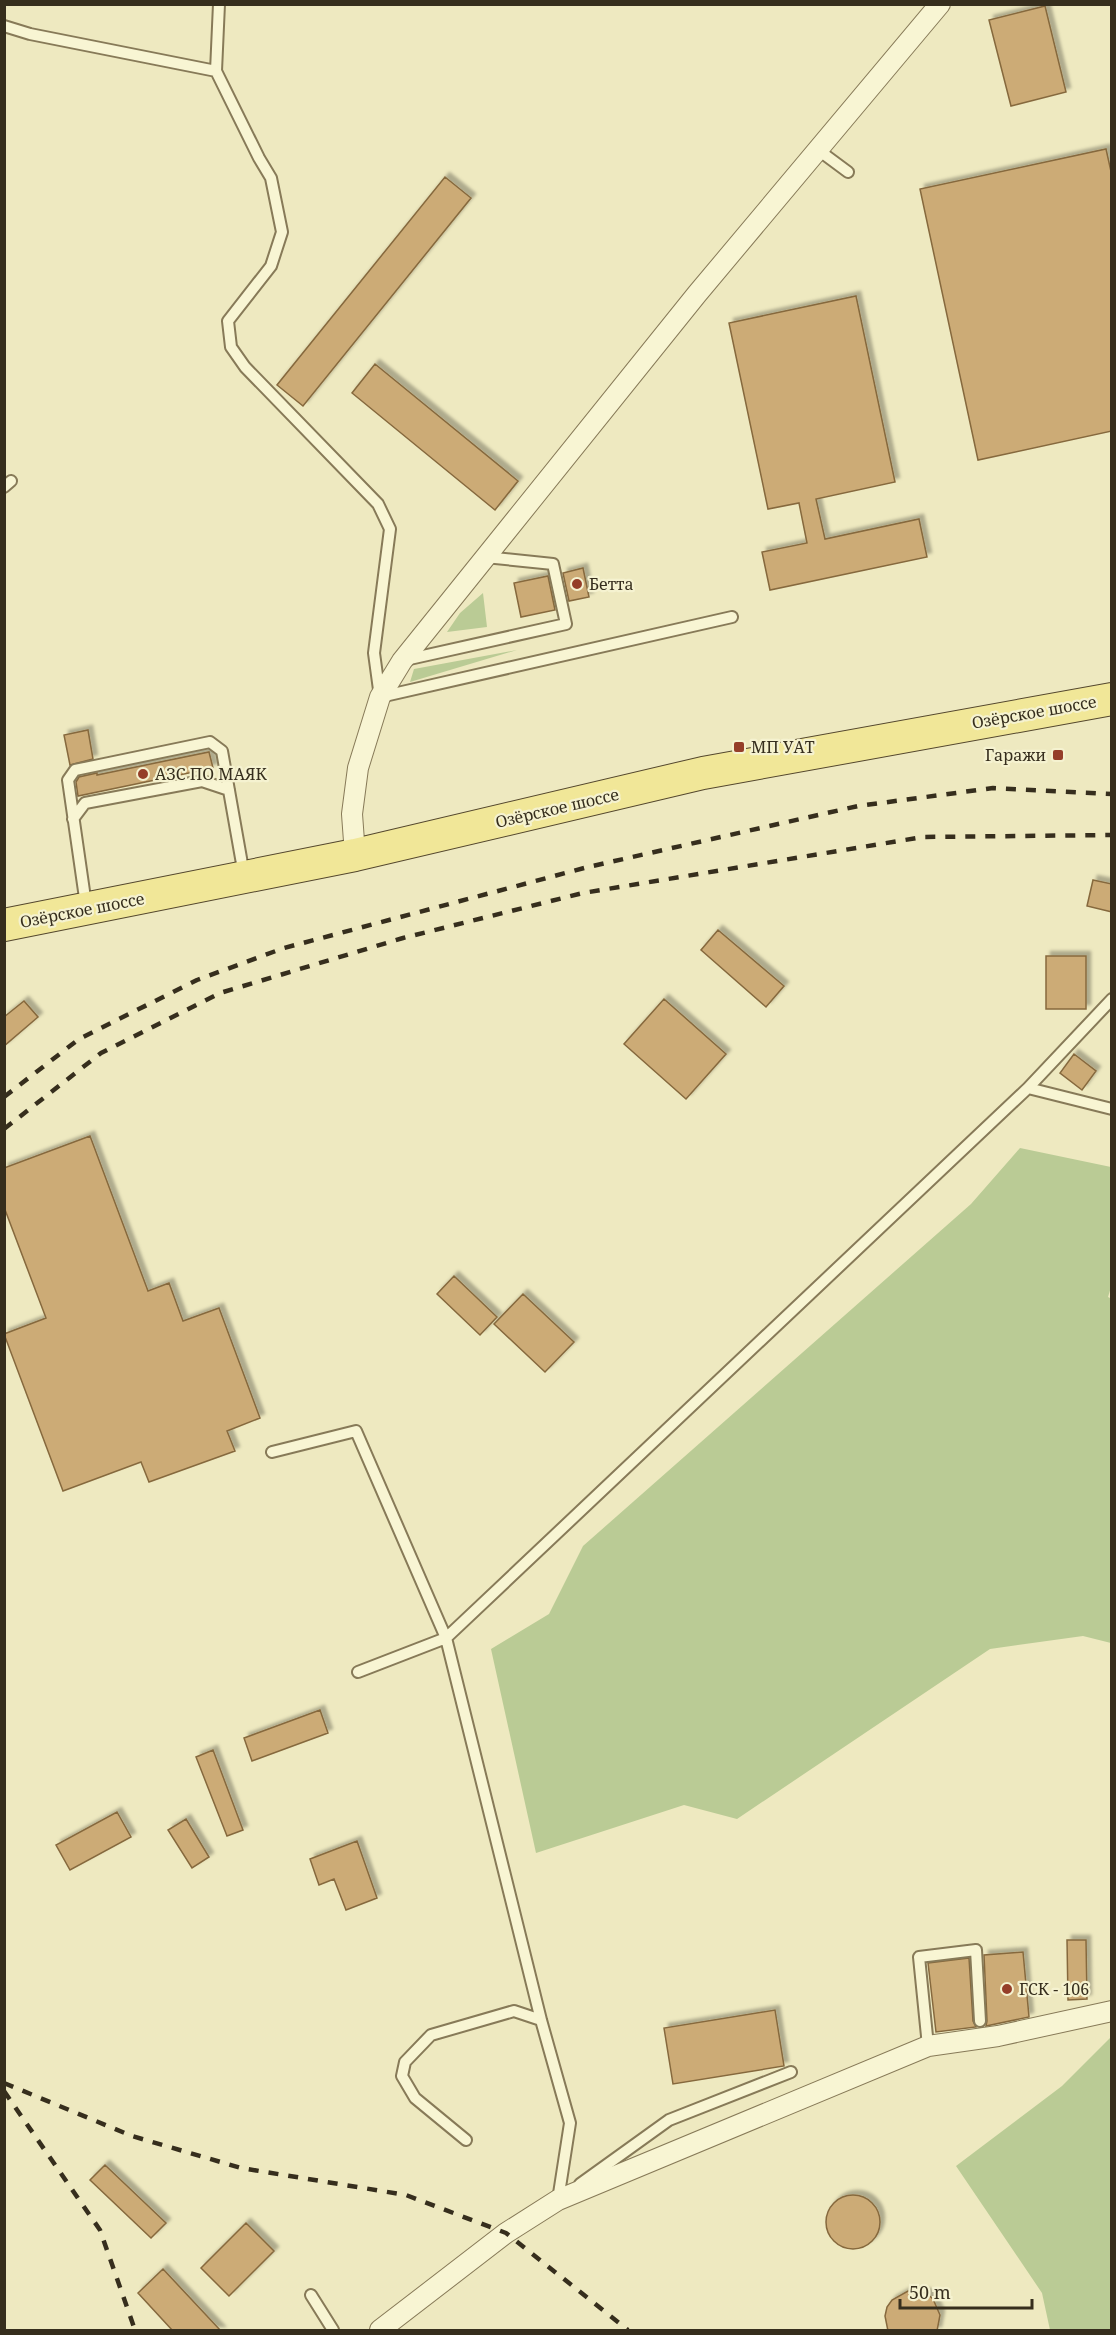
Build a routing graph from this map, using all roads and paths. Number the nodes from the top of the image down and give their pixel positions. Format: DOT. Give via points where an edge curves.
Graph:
graph roads {
  1 [pos="219,4"];
  2 [pos="940,4"];
  3 [pos="4,26"];
  4 [pos="216,71"];
  5 [pos="817,149"];
  6 [pos="848,172"];
  7 [pos="485,557"];
  8 [pos="732,617"];
  9 [pos="402,661"];
  10 [pos="380,697"];
  11 [pos="1112,699"];
  12 [pos="229,790"];
  13 [pos="73,819"];
  14 [pos="355,855"];
  15 [pos="245,878"];
  16 [pos="86,910"];
  17 [pos="4,925"];
  18 [pos="1112,999"];
  19 [pos="1028,1088"];
  20 [pos="1112,1109"];
  21 [pos="272,1452"];
  22 [pos="446,1638"];
  23 [pos="358,1672"];
  24 [pos="1112,2011"];
  25 [pos="541,2020"];
  26 [pos="980,2021"];
  27 [pos="928,2046"];
  28 [pos="791,2072"];
  29 [pos="466,2140"];
  30 [pos="558,2200"];
  31 [pos="311,2295"];
  32 [pos="333,2331"];
  33 [pos="380,2331"];
  1 -- 4 [label="lane"];
  2 -- 5 [label="street"];
  3 -- 4 [label="lane"];
  4 -- 10 [label="lane" via="271,178 282,232 271,266 228,321 231,347 245,367 378,504 390,529 374,653"];
  5 -- 6 [label="lane"];
  5 -- 7 [label="street"];
  7 -- 9 [label="street"];
  7 -- 9 [label="lane" via="553,564 566,624"];
  8 -- 10 [label="lane"];
  9 -- 10 [label="street"];
  10 -- 14 [label="street" via="358,768 352,814"];
  11 -- 14 [label="main road, Озёрское шоссе" via="703,773"];
  12 -- 13 [label="lane" via="202,781 191,783 85,803"];
  12 -- 13 [label="lane" via="222,751 210,742 75,770 68,780"];
  12 -- 15 [label="lane"];
  13 -- 16 [label="lane"];
  14 -- 15 [label="main road, Озёрское шоссе"];
  15 -- 16 [label="main road, Озёрское шоссе"];
  16 -- 17 [label="main road, Озёрское шоссе"];
  18 -- 19 [label="lane"];
  19 -- 20 [label="lane"];
  19 -- 22 [label="lane"];
  21 -- 22 [label="lane" via="356,1431"];
  22 -- 23 [label="lane"];
  22 -- 25 [label="lane"];
  24 -- 27 [label="street" via="998,2036"];
  25 -- 29 [label="lane" via="514,2011 431,2035 405,2062 402,2076 415,2098"];
  25 -- 30 [label="lane" via="570,2123"];
  26 -- 27 [label="lane" via="976,1950 919,1957"];
  27 -- 30 [label="street"];
  28 -- 30 [label="lane" via="669,2120"];
  30 -- 33 [label="street" via="506,2233"];
  31 -- 32 [label="lane"];
}
